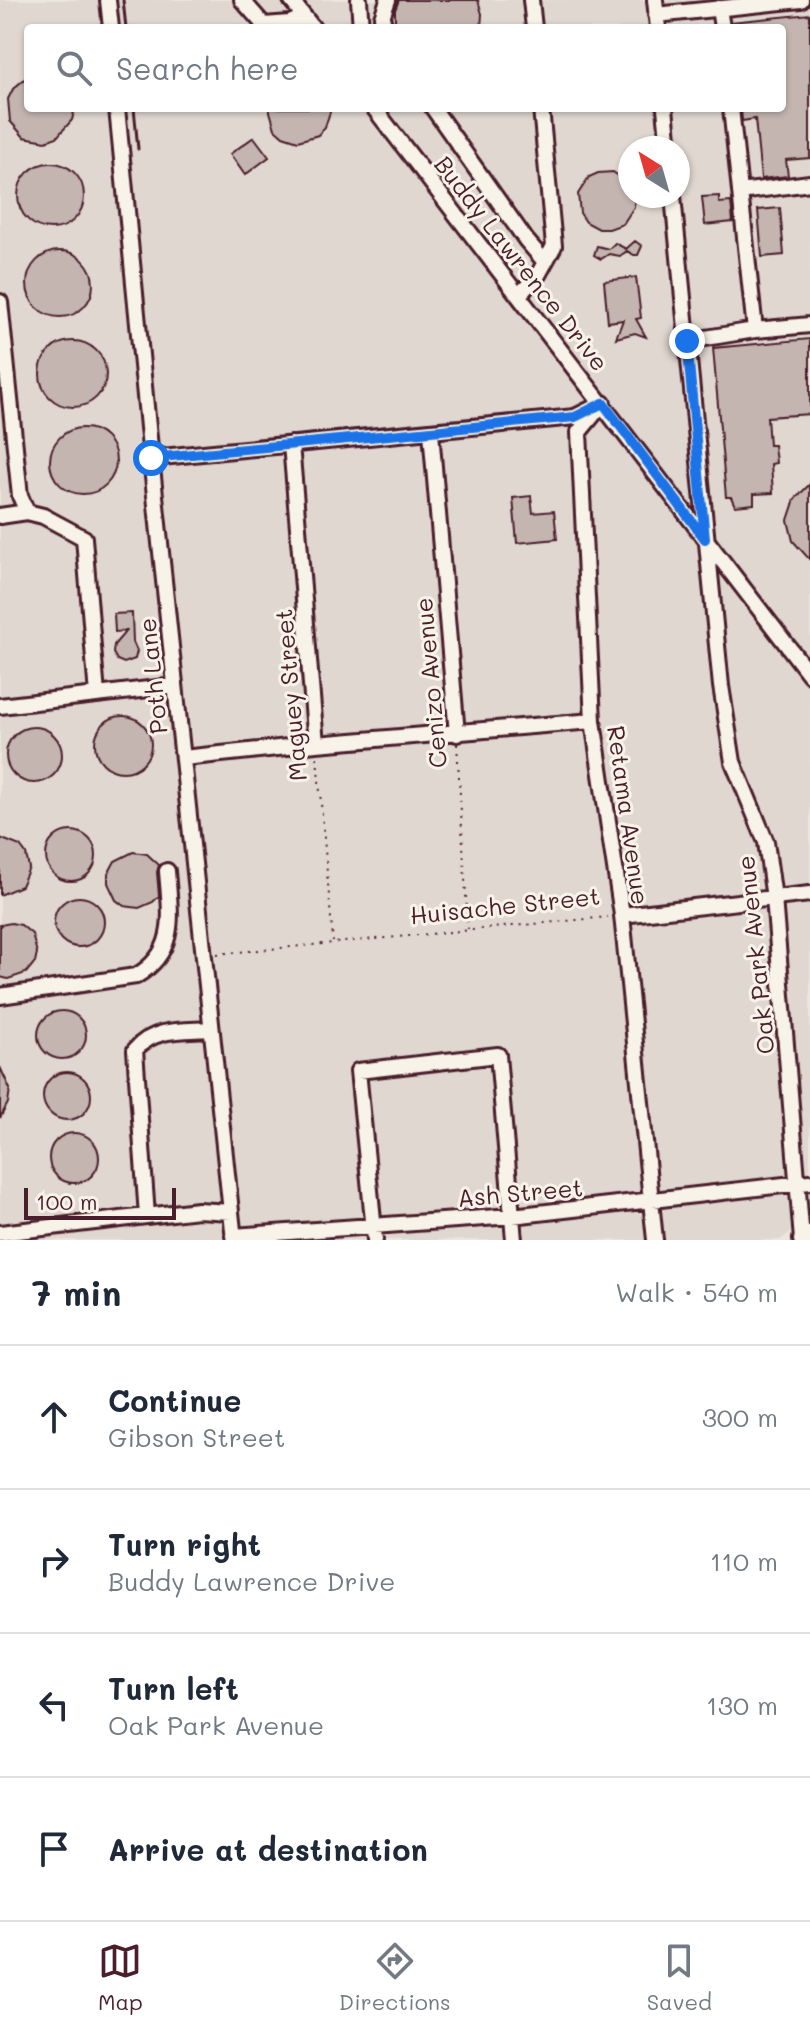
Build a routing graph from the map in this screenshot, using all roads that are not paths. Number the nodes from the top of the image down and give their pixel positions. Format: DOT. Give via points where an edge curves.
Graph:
graph roads {
  1 [pos="108,0"];
  2 [pos="242,0"];
  3 [pos="291,0"];
  4 [pos="348,0"];
  5 [pos="359,0"];
  6 [pos="388,0"];
  7 [pos="531,0"];
  8 [pos="801,0"];
  9 [pos="719,8"];
  10 [pos="656,14"];
  11 [pos="308,22"];
  12 [pos="361,22"];
  13 [pos="111,24"];
  14 [pos="263,24"];
  15 [pos="277,24"];
  16 [pos="384,24"];
  17 [pos="534,24"];
  18 [pos="721,24"];
  19 [pos="117,112"];
  20 [pos="377,112"];
  21 [pos="436,112"];
  22 [pos="541,112"];
  23 [pos="665,112"];
  24 [pos="731,112"];
  25 [pos="668,136"];
  26 [pos="810,183"];
  27 [pos="740,192"];
  28 [pos="674,208"];
  29 [pos="545,262"];
  30 [pos="519,295"];
  31 [pos="0,302"];
  32 [pos="810,325"];
  33 [pos="755,330"];
  34 [pos="687,341"];
  35 [pos="3,368"];
  36 [pos="603,403"];
  37 [pos="431,432"];
  38 [pos="291,444"];
  39 [pos="151,458"];
  40 [pos="27,512"];
  41 [pos="0,516"];
  42 [pos="705,539"];
  43 [pos="810,675"];
  44 [pos="175,686"];
  45 [pos="97,695"];
  46 [pos="0,706"];
  47 [pos="593,721"];
  48 [pos="457,734"];
  49 [pos="316,744"];
  50 [pos="183,758"];
  51 [pos="167,871"];
  52 [pos="810,894"];
  53 [pos="774,898"];
  54 [pos="622,915"];
  55 [pos="0,996"];
  56 [pos="211,1029"];
  57 [pos="804,1183"];
  58 [pos="652,1202"];
  59 [pos="231,1212"];
  60 [pos="147,1216"];
  61 [pos="512,1216"];
  62 [pos="0,1233"];
  63 [pos="374,1233"];
  64 [pos="810,1235"];
  65 [pos="234,1238"];
  66 [pos="514,1240"];
  67 [pos="655,1240"];
  68 [pos="803,1240"];
  1 -- 13 [label="street"];
  2 -- 14 [label="street"];
  3 -- 11 [label="street"];
  4 -- 12 [label="street"];
  5 -- 12 [label="street"];
  6 -- 16 [label="street"];
  7 -- 17 [label="street"];
  8 -- 9 [label="street"];
  9 -- 10 [label="street"];
  9 -- 18 [label="street"];
  11 -- 15 [label="street"];
  19 -- 39 [label="street, Poth Lane"];
  20 -- 30 [label="street, Buddy Lawrence Drive"];
  21 -- 29 [label="street"];
  22 -- 29 [label="street" via="554,246"];
  23 -- 25 [label="street"];
  24 -- 27 [label="street"];
  26 -- 27 [label="street"];
  27 -- 33 [label="street"];
  28 -- 34 [label="street, Oak Park Avenue"];
  29 -- 30 [label="street"];
  30 -- 36 [label="street, Buddy Lawrence Drive"];
  31 -- 35 [label="street"];
  32 -- 33 [label="street"];
  33 -- 34 [label="street"];
  34 -- 42 [label="street, Oak Park Avenue"];
  35 -- 40 [label="street" via="20,496"];
  36 -- 37 [label="street" via="575,417"];
  36 -- 42 [label="street, Buddy Lawrence Drive"];
  36 -- 47 [label="street, Retama Avenue" via="579,432"];
  37 -- 38 [label="street"];
  37 -- 48 [label="street, Cenizo Avenue"];
  38 -- 39 [label="street"];
  38 -- 49 [label="street, Maguey Street"];
  39 -- 44 [label="street, Poth Lane"];
  40 -- 41 [label="street"];
  40 -- 45 [label="street" via="84,538"];
  42 -- 43 [label="street, Buddy Lawrence Drive"];
  42 -- 53 [label="street, Oak Park Avenue" via="733,762 766,842"];
  44 -- 45 [label="street"];
  44 -- 50 [label="street, Poth Lane"];
  45 -- 46 [label="street"];
  47 -- 48 [label="street"];
  47 -- 54 [label="street, Retama Avenue"];
  48 -- 49 [label="street"];
  49 -- 50 [label="street"];
  50 -- 56 [label="street, Poth Lane"];
  51 -- 55 [label="street" via="170,923 153,966 136,976"];
  52 -- 53 [label="street, Huisache Street"];
  53 -- 54 [label="street, Huisache Street"];
  53 -- 57 [label="street, Oak Park Avenue"];
  54 -- 58 [label="street, Retama Avenue"];
  56 -- 59 [label="street, Poth Lane"];
  56 -- 60 [label="street" via="156,1034 144,1038 135,1050"];
  57 -- 58 [label="street, Ash Street"];
  57 -- 68 [label="street, Oak Park Avenue"];
  58 -- 61 [label="street, Ash Street"];
  58 -- 67 [label="street, Retama Avenue"];
  59 -- 60 [label="street"];
  59 -- 65 [label="street, Poth Lane"];
  60 -- 62 [label="street"];
  61 -- 63 [label="street, Ash Street"];
  61 -- 63 [label="street" via="498,1055 358,1071"];
  61 -- 66 [label="street"];
  63 -- 65 [label="street, Ash Street"];
  64 -- 68 [label="main road"];
}
